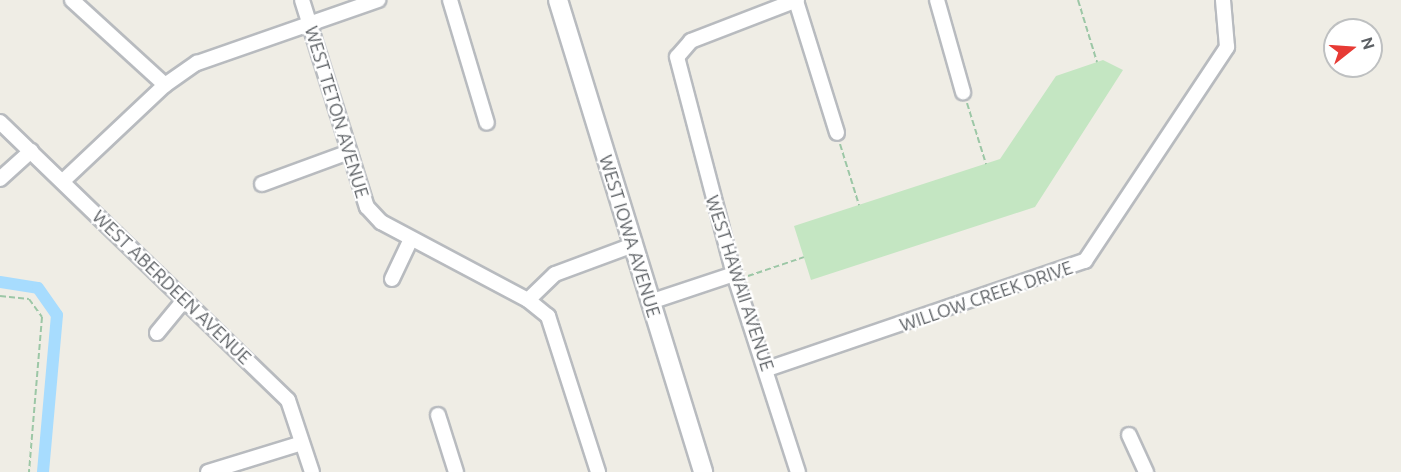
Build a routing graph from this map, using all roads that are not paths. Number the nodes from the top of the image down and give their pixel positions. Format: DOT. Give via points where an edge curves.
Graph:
graph roads {
  1 [pos="72,0"];
  2 [pos="302,0"];
  3 [pos="378,0"];
  4 [pos="450,0"];
  5 [pos="558,0"];
  6 [pos="796,0"];
  7 [pos="937,0"];
  8 [pos="1223,0"];
  9 [pos="309,22"];
  10 [pos="165,85"];
  11 [pos="963,92"];
  12 [pos="0,122"];
  13 [pos="487,123"];
  14 [pos="837,133"];
  15 [pos="31,151"];
  16 [pos="350,152"];
  17 [pos="0,179"];
  18 [pos="63,181"];
  19 [pos="262,184"];
  20 [pos="411,238"];
  21 [pos="633,245"];
  22 [pos="735,277"];
  23 [pos="392,279"];
  24 [pos="185,299"];
  25 [pos="528,300"];
  26 [pos="650,302"];
  27 [pos="157,333"];
  28 [pos="767,369"];
  29 [pos="438,415"];
  30 [pos="1129,435"];
  31 [pos="302,443"];
  32 [pos="208,472"];
  33 [pos="312,472"];
  34 [pos="456,472"];
  35 [pos="598,472"];
  36 [pos="703,472"];
  37 [pos="798,472"];
  38 [pos="1146,472"];
  1 -- 10 [label="street"];
  2 -- 9 [label="street, WEST TETON AVENUE"];
  3 -- 9 [label="street"];
  4 -- 13 [label="street"];
  5 -- 21 [label="street, WEST IOWA AVENUE"];
  6 -- 14 [label="street"];
  6 -- 22 [label="street, WEST HAWAII AVENUE" via="691,41 677,57 682,93"];
  7 -- 11 [label="street"];
  8 -- 28 [label="street, WILLOW CREEK DRIVE" via="1227,47 1085,261"];
  9 -- 10 [label="street" via="198,63"];
  9 -- 16 [label="street, WEST TETON AVENUE"];
  10 -- 18 [label="street"];
  12 -- 15 [label="street, WEST ABERDEEN AVENUE"];
  15 -- 17 [label="street"];
  15 -- 18 [label="street, WEST ABERDEEN AVENUE"];
  16 -- 19 [label="street"];
  16 -- 20 [label="street, WEST TETON AVENUE" via="367,207"];
  18 -- 24 [label="street, WEST ABERDEEN AVENUE"];
  20 -- 23 [label="street"];
  20 -- 25 [label="street, WEST TETON AVENUE"];
  21 -- 25 [label="street" via="555,274"];
  21 -- 26 [label="street, WEST IOWA AVENUE"];
  22 -- 26 [label="street"];
  22 -- 28 [label="street, WEST HAWAII AVENUE"];
  24 -- 27 [label="street"];
  24 -- 31 [label="street, WEST ABERDEEN AVENUE" via="288,400"];
  25 -- 35 [label="street, WEST TETON AVENUE" via="556,330"];
  26 -- 36 [label="street, WEST IOWA AVENUE"];
  28 -- 37 [label="street, WEST HAWAII AVENUE"];
  29 -- 34 [label="street"];
  30 -- 38 [label="street"];
  31 -- 32 [label="street"];
  31 -- 33 [label="street, WEST ABERDEEN AVENUE"];
}
